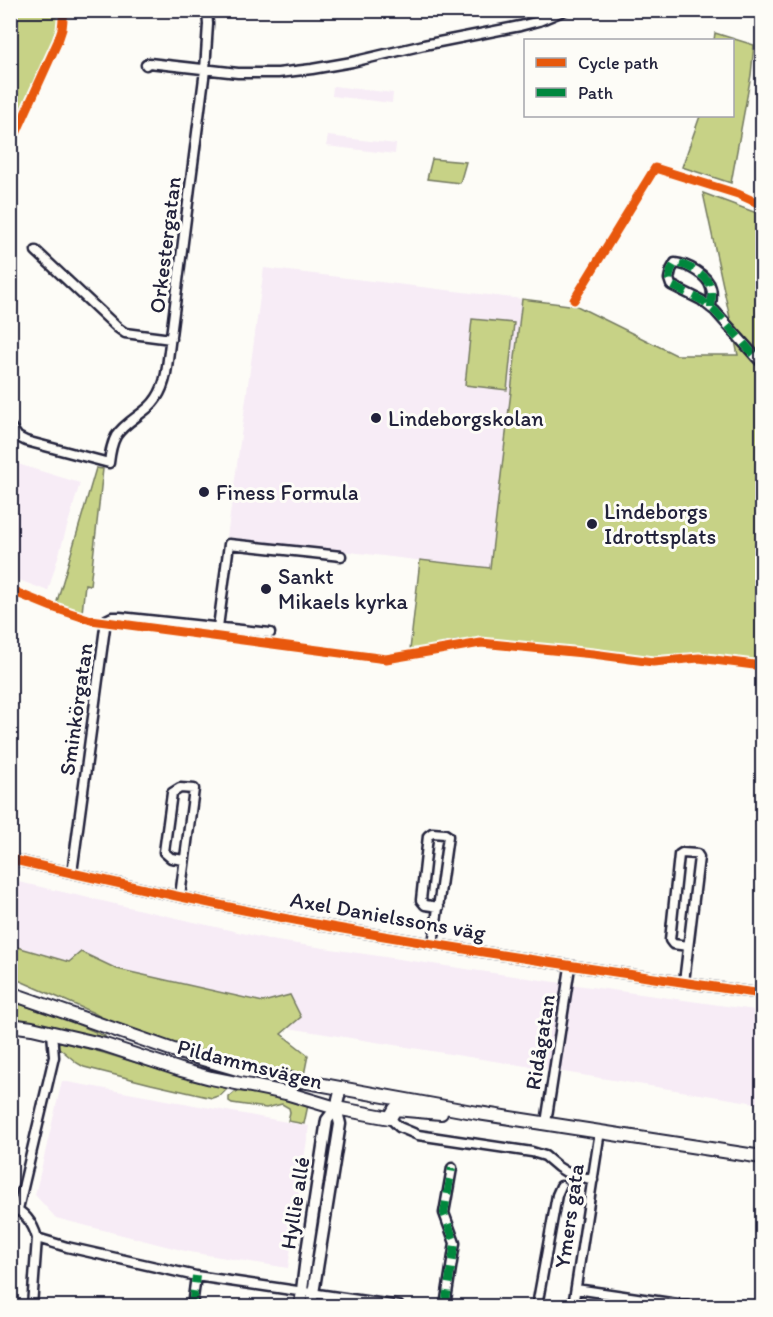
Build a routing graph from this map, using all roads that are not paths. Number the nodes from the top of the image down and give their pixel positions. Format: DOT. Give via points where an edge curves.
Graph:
graph roads {
  1 [pos="207,10"];
  2 [pos="565,10"];
  3 [pos="146,65"];
  4 [pos="205,70"];
  5 [pos="36,251"];
  6 [pos="711,308"];
  7 [pos="171,339"];
  8 [pos="762,363"];
  9 [pos="10,426"];
  10 [pos="341,556"];
  11 [pos="215,627"];
  12 [pos="270,633"];
  13 [pos="10,859"];
  14 [pos="184,860"];
  15 [pos="72,873"];
  16 [pos="180,896"];
  17 [pos="439,907"];
  18 [pos="433,944"];
  19 [pos="688,946"];
  20 [pos="570,966"];
  21 [pos="684,982"];
  22 [pos="10,993"];
  23 [pos="762,994"];
  24 [pos="10,1025"];
  25 [pos="52,1033"];
  26 [pos="341,1088"];
  27 [pos="336,1108"];
  28 [pos="478,1113"];
  29 [pos="390,1118"];
  30 [pos="546,1123"];
  31 [pos="600,1131"];
  32 [pos="762,1157"];
  33 [pos="452,1168"];
  34 [pos="593,1180"];
  35 [pos="561,1186"];
  36 [pos="14,1208"];
  37 [pos="37,1238"];
  38 [pos="196,1276"];
  39 [pos="576,1289"];
  40 [pos="308,1293"];
  41 [pos="32,1306"];
  42 [pos="192,1306"];
  43 [pos="300,1306"];
  44 [pos="311,1306"];
  45 [pos="399,1306"];
  46 [pos="445,1306"];
  47 [pos="537,1306"];
  48 [pos="573,1306"];
  49 [pos="691,1306"];
  1 -- 4 [label="street, Orkestergatan"];
  2 -- 4 [label="street" via="519,26 312,69 270,73"];
  3 -- 4 [label="street"];
  4 -- 7 [label="street, Orkestergatan"];
  5 -- 7 [label="street" via="125,333"];
  6 -- 6 [label="street" via="707,278 675,263 669,279 671,285"];
  6 -- 8 [label="street"];
  7 -- 9 [label="street, Orkestergatan" via="166,375 155,400 117,435 108,464 26,441"];
  10 -- 11 [label="street" via="229,544"];
  11 -- 12 [label="street"];
  11 -- 15 [label="street, Sminkörgatan" via="120,617 106,620"];
  13 -- 15 [label="street, Axel Danielssons väg"];
  14 -- 14 [label="street" via="194,789 180,788 172,793 164,852"];
  14 -- 16 [label="street"];
  15 -- 16 [label="street, Axel Danielssons väg"];
  16 -- 18 [label="street, Axel Danielssons väg"];
  17 -- 17 [label="street" via="448,837 432,833 428,836 421,900 425,905"];
  17 -- 18 [label="street"];
  18 -- 20 [label="street, Axel Danielssons väg"];
  19 -- 19 [label="street" via="699,857 682,853 670,940"];
  19 -- 21 [label="street"];
  20 -- 21 [label="street, Axel Danielssons väg"];
  20 -- 30 [label="street, Ridågatan"];
  21 -- 23 [label="street, Axel Danielssons väg"];
  22 -- 26 [label="main road, Pildammsvägen" via="241,1070"];
  24 -- 25 [label="main road, Pildammsvägen"];
  25 -- 27 [label="main road, Pildammsvägen"];
  25 -- 36 [label="street" via="54,1057"];
  26 -- 27 [label="street, Hyllie allé"];
  26 -- 28 [label="main road, Pildammsvägen"];
  27 -- 29 [label="main road, Pildammsvägen"];
  27 -- 40 [label="street, Hyllie allé" via="327,1120 306,1258"];
  28 -- 29 [label="main road, Pildammsvägen" via="395,1109"];
  28 -- 30 [label="main road, Pildammsvägen"];
  29 -- 34 [label="street" via="399,1127 418,1135 532,1152 545,1156 566,1172"];
  30 -- 31 [label="main road, Pildammsvägen"];
  31 -- 32 [label="main road, Pildammsvägen"];
  31 -- 34 [label="street, Ymers gata"];
  33 -- 46 [label="street" via="444,1213 455,1243"];
  34 -- 39 [label="street, Ymers gata"];
  35 -- 47 [label="street"];
  36 -- 37 [label="street" via="32,1223"];
  37 -- 38 [label="street"];
  37 -- 41 [label="street"];
  38 -- 40 [label="street"];
  38 -- 42 [label="street"];
  39 -- 48 [label="street, Ymers gata"];
  39 -- 49 [label="street"];
  40 -- 43 [label="street, Hyllie allé"];
  40 -- 44 [label="street, Hyllie allé"];
  40 -- 45 [label="street"];
}
